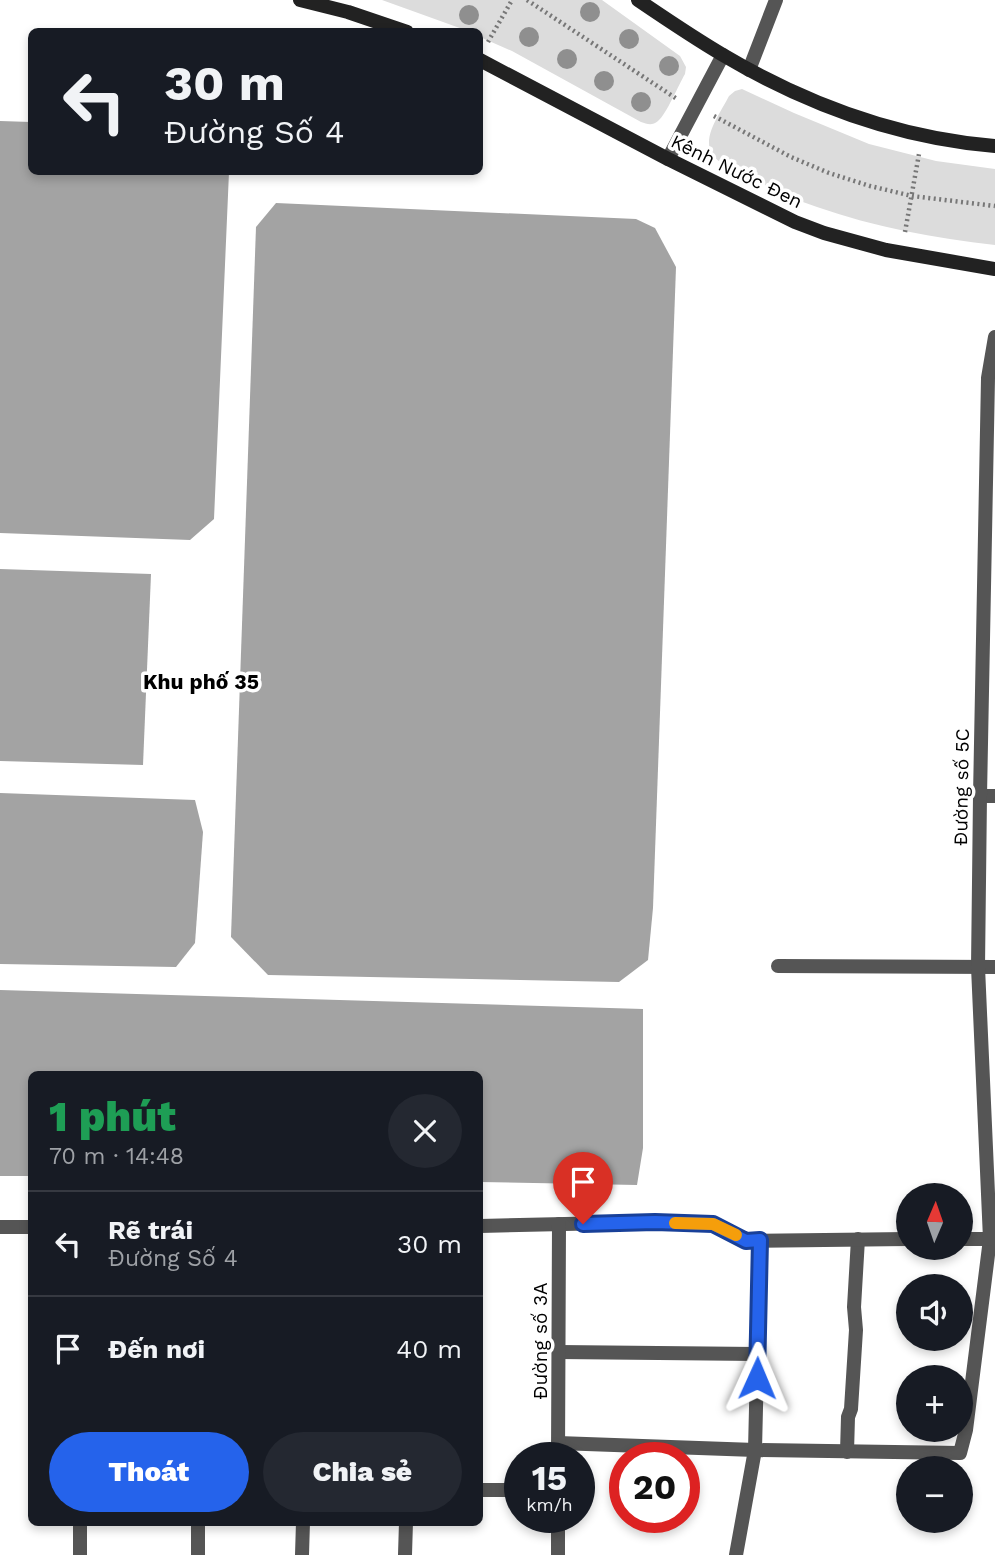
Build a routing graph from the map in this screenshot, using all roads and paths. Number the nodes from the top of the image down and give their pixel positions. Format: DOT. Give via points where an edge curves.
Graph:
graph roads {
  1 [pos="300,0"];
  2 [pos="512,0"];
  3 [pos="527,0"];
  4 [pos="638,0"];
  5 [pos="776,0"];
  6 [pos="395,28"];
  7 [pos="487,44"];
  8 [pos="723,55"];
  9 [pos="483,62"];
  10 [pos="749,70"];
  11 [pos="677,99"];
  12 [pos="714,116"];
  13 [pos="995,146"];
  14 [pos="920,153"];
  15 [pos="668,159"];
  16 [pos="912,196"];
  17 [pos="995,206"];
  18 [pos="905,234"];
  19 [pos="995,269"];
  20 [pos="995,337"];
  21 [pos="988,796"];
  22 [pos="778,966"];
  23 [pos="978,967"];
  24 [pos="995,967"];
  25 [pos="559,1224"];
  26 [pos="483,1226"];
  27 [pos="0,1227"];
  28 [pos="28,1227"];
  29 [pos="858,1239"];
  30 [pos="896,1239"];
  31 [pos="973,1239"];
  32 [pos="992,1239"];
  33 [pos="760,1240"];
  34 [pos="559,1352"];
  35 [pos="757,1354"];
  36 [pos="558,1442"];
  37 [pos="595,1450"];
  38 [pos="755,1450"];
  39 [pos="847,1452"];
  40 [pos="483,1490"];
  41 [pos="504,1490"];
  42 [pos="80,1526"];
  43 [pos="198,1526"];
  44 [pos="303,1526"];
  45 [pos="407,1526"];
  46 [pos="558,1533"];
  47 [pos="80,1555"];
  48 [pos="198,1555"];
  49 [pos="302,1555"];
  50 [pos="405,1555"];
  51 [pos="558,1555"];
  52 [pos="736,1555"];
  1 -- 6 [label="street"];
  2 -- 7 [label="path"];
  3 -- 11 [label="path"];
  4 -- 8 [label="street"];
  5 -- 10 [label="street"];
  8 -- 10 [label="street"];
  8 -- 15 [label="street"];
  9 -- 15 [label="street, Kênh Nước Đen"];
  10 -- 13 [label="street" via="807,98 899,130"];
  12 -- 16 [label="path" via="830,173"];
  14 -- 16 [label="path"];
  15 -- 19 [label="street, Kênh Nước Đen" via="824,233 886,250"];
  16 -- 17 [label="path"];
  16 -- 18 [label="path"];
  20 -- 21 [label="street, Đường số 5C" via="988,378"];
  21 -- 23 [label="street, Đường số 5C"];
  22 -- 23 [label="street"];
  23 -- 24 [label="street"];
  23 -- 32 [label="street, Đường số 5C"];
  25 -- 26 [label="street"];
  25 -- 33 [label="street" via="713,1224 746,1241"];
  25 -- 34 [label="street, Đường số 3A"];
  27 -- 28 [label="street"];
  29 -- 30 [label="street"];
  29 -- 33 [label="street"];
  29 -- 39 [label="street"];
  31 -- 32 [label="street"];
  32 -- 39 [label="street, Đường số 5C" via="960,1453"];
  33 -- 35 [label="street"];
  34 -- 35 [label="street"];
  34 -- 36 [label="street, Đường số 3A"];
  35 -- 38 [label="street"];
  37 -- 38 [label="street"];
  38 -- 39 [label="street"];
  38 -- 52 [label="street"];
  40 -- 41 [label="street"];
  42 -- 47 [label="street"];
  43 -- 48 [label="street"];
  44 -- 49 [label="street"];
  45 -- 50 [label="street"];
  46 -- 51 [label="street"];
}
